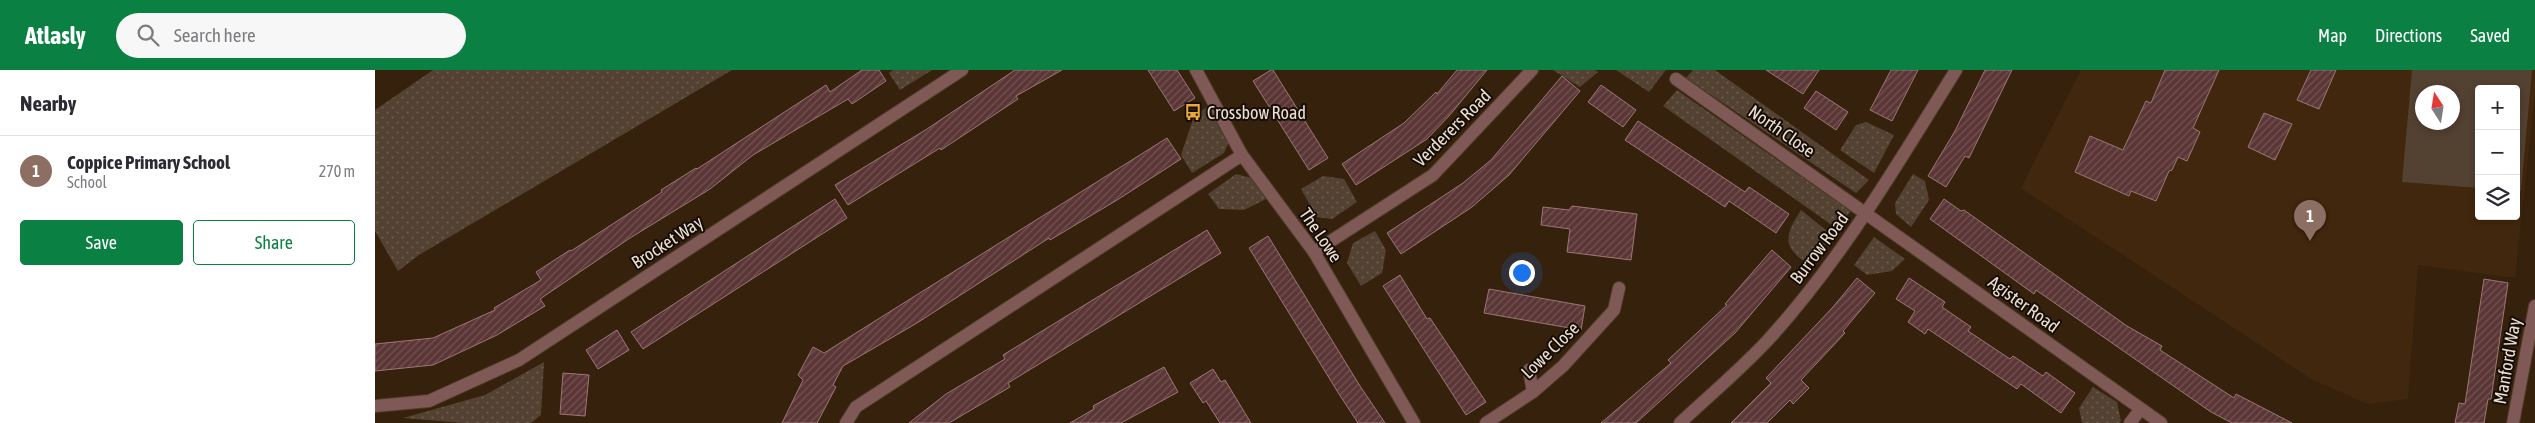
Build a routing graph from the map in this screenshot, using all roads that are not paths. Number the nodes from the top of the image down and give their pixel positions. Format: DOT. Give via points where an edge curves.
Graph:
graph roads {
  1 [pos="962,70"];
  2 [pos="1196,70"];
  3 [pos="1532,70"];
  4 [pos="1956,70"];
  5 [pos="1676,79"];
  6 [pos="1242,155"];
  7 [pos="1867,213"];
  8 [pos="1314,252"];
  9 [pos="1619,288"];
  10 [pos="2535,306"];
  11 [pos="2532,349"];
  12 [pos="1529,370"];
  13 [pos="1533,392"];
  14 [pos="375,406"];
  15 [pos="2140,410"];
  16 [pos="846,423"];
  17 [pos="1414,423"];
  18 [pos="1486,423"];
  19 [pos="1680,423"];
  20 [pos="2130,423"];
  21 [pos="2161,423"];
  22 [pos="2513,423"];
  1 -- 14 [label="street, Brocket Way" via="519,360 429,401"];
  2 -- 6 [label="street, The Lowe"];
  3 -- 8 [label="street, Verderers Road" via="1433,175"];
  4 -- 7 [label="street, Burrow Road"];
  5 -- 7 [label="street, North Close"];
  6 -- 8 [label="street, The Lowe"];
  6 -- 16 [label="street" via="856,407"];
  7 -- 15 [label="street, Agister Road"];
  7 -- 19 [label="street, Burrow Road" via="1768,340"];
  8 -- 17 [label="street, The Lowe"];
  9 -- 13 [label="street, Lowe Close" via="1614,310 1563,366"];
  10 -- 11 [label="street, Manford Way"];
  11 -- 22 [label="street, Manford Way"];
  12 -- 13 [label="street"];
  13 -- 18 [label="street, Lowe Close"];
  15 -- 20 [label="street"];
  15 -- 21 [label="street, Agister Road"];
}
